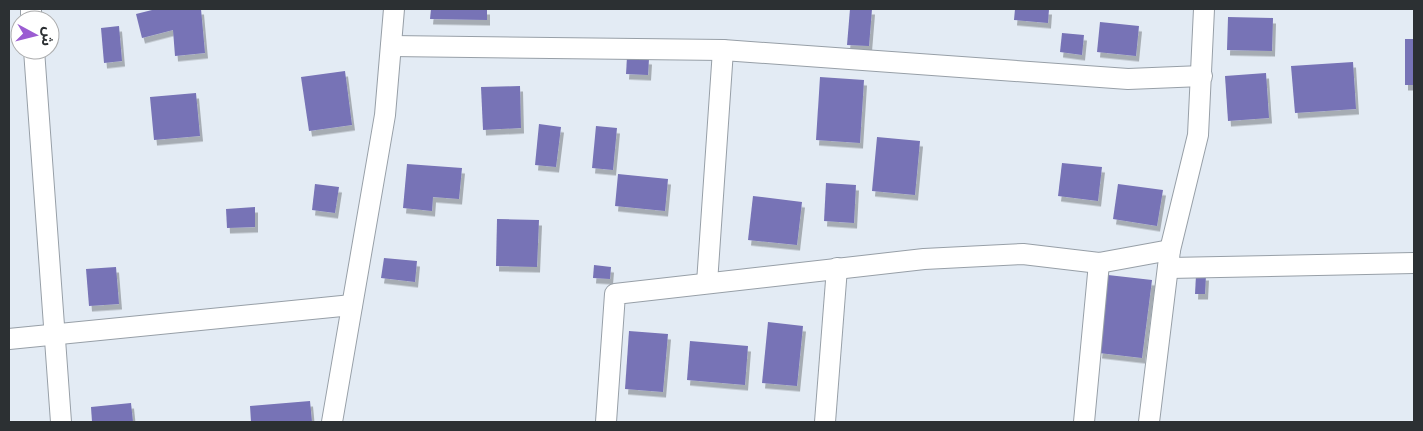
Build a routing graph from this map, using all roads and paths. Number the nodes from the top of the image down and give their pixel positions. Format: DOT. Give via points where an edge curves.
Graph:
graph roads {
  1 [pos="394,9"];
  2 [pos="1204,9"];
  3 [pos="391,46"];
  4 [pos="723,50"];
  5 [pos="35,60"];
  6 [pos="1202,76"];
  7 [pos="1169,259"];
  8 [pos="1099,262"];
  9 [pos="1414,263"];
  10 [pos="837,268"];
  11 [pos="707,283"];
  12 [pos="352,305"];
  13 [pos="54,336"];
  14 [pos="9,339"];
  15 [pos="61,422"];
  16 [pos="332,422"];
  17 [pos="606,422"];
  18 [pos="825,422"];
  19 [pos="1084,422"];
  20 [pos="1149,422"];
  1 -- 3 [label="street"];
  2 -- 6 [label="street"];
  3 -- 4 [label="street"];
  3 -- 12 [label="street" via="385,115"];
  4 -- 6 [label="street" via="1128,79"];
  4 -- 11 [label="street"];
  5 -- 13 [label="street"];
  6 -- 7 [label="street" via="1198,135"];
  7 -- 8 [label="street"];
  7 -- 9 [label="street"];
  7 -- 20 [label="street"];
  8 -- 10 [label="street" via="1023,254"];
  8 -- 19 [label="street"];
  10 -- 11 [label="street"];
  10 -- 18 [label="street"];
  11 -- 17 [label="street" via="615,294"];
  12 -- 13 [label="street"];
  12 -- 16 [label="street"];
  13 -- 14 [label="street"];
  13 -- 15 [label="street"];
}
